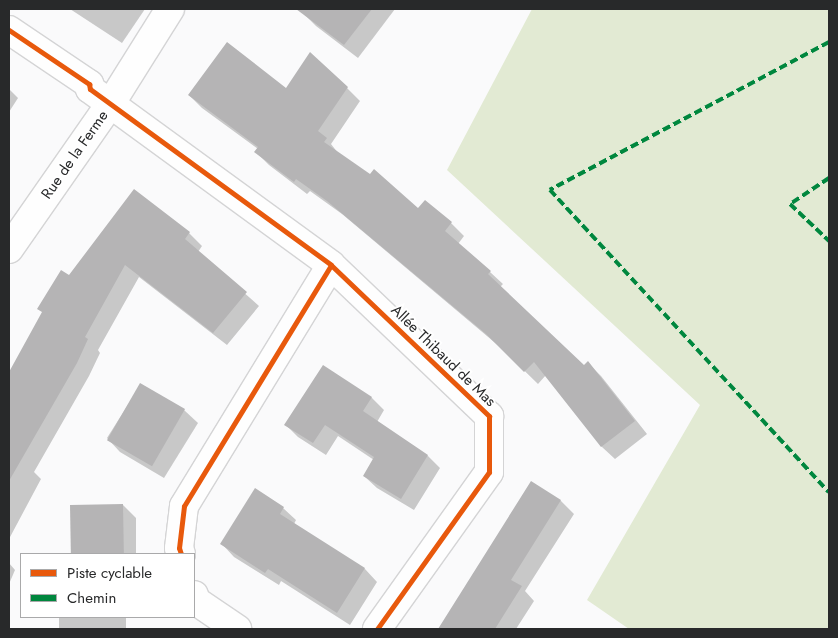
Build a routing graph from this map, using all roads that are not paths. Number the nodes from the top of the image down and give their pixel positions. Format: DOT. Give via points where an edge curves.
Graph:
graph roads {
  1 [pos="170,9"];
  2 [pos="9,30"];
  3 [pos="111,103"];
  4 [pos="9,249"];
  5 [pos="331,265"];
  6 [pos="180,553"];
  7 [pos="195,598"];
  8 [pos="237,629"];
  9 [pos="377,629"];
  1 -- 3 [label="street, Rue de la Ferme"];
  2 -- 3 [label="street, Allée Thibaud de Mas" via="89,84 90,89"];
  3 -- 4 [label="street, Rue de la Ferme"];
  3 -- 5 [label="street, Allée Thibaud de Mas"];
  5 -- 6 [label="street" via="184,506 178,548"];
  5 -- 9 [label="street, Allée Thibaud de Mas" via="489,416 489,472"];
  7 -- 8 [label="street"];
}
